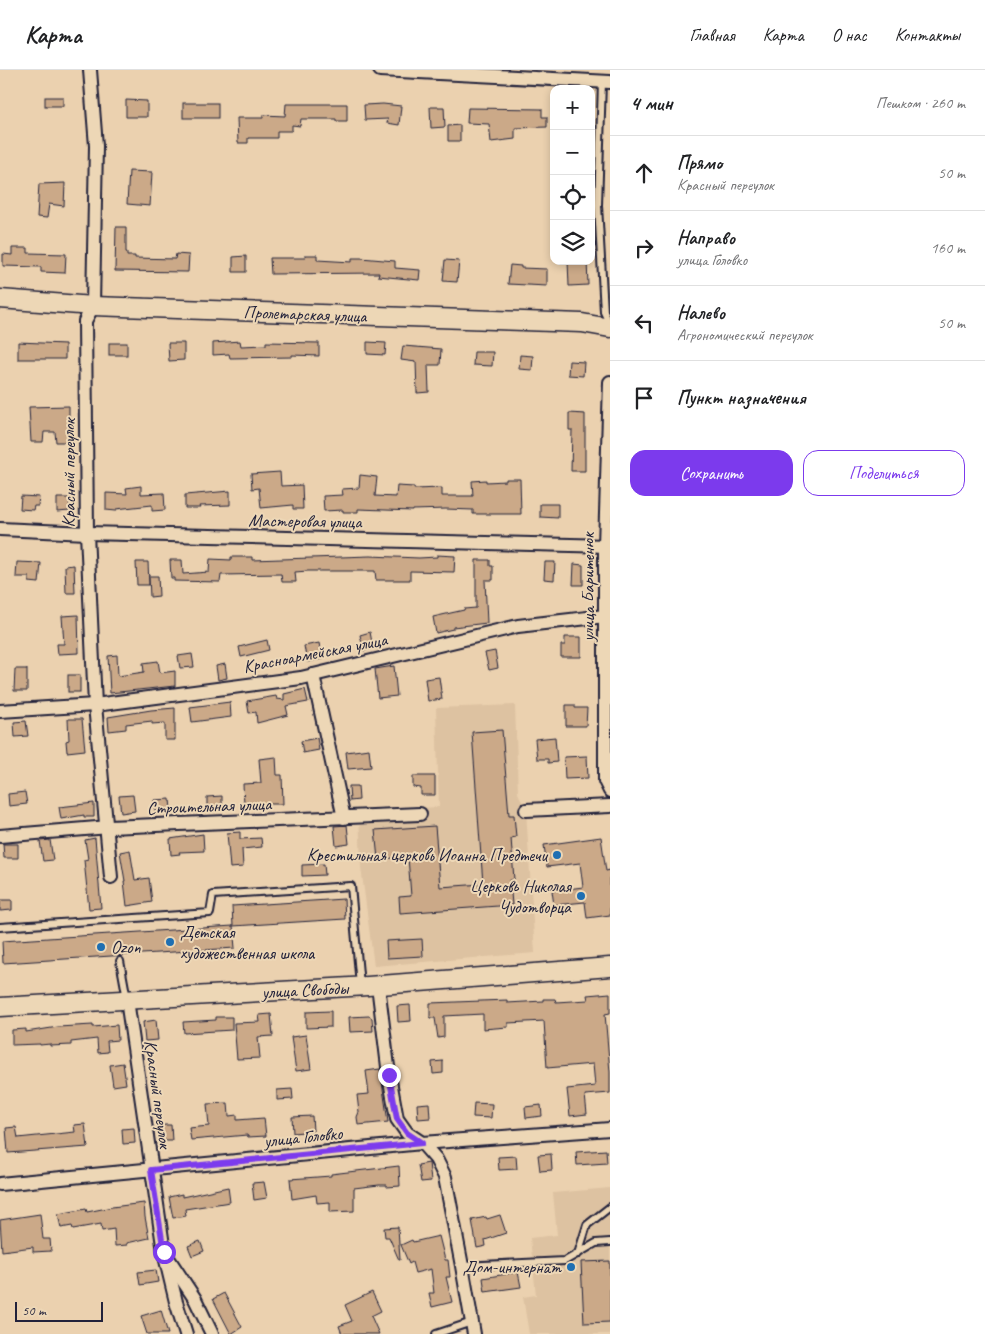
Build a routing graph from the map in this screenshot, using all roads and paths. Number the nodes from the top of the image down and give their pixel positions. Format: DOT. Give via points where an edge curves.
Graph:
graph roads {
  1 [pos="90,70"];
  2 [pos="380,70"];
  3 [pos="606,82"];
  4 [pos="0,299"];
  5 [pos="93,306"];
  6 [pos="610,327"];
  7 [pos="610,382"];
  8 [pos="0,529"];
  9 [pos="87,533"];
  10 [pos="608,546"];
  11 [pos="605,616"];
  12 [pos="313,675"];
  13 [pos="96,705"];
  14 [pos="0,710"];
  15 [pos="610,791"];
  16 [pos="610,806"];
  17 [pos="526,810"];
  18 [pos="420,814"];
  19 [pos="344,818"];
  20 [pos="107,828"];
  21 [pos="0,836"];
  22 [pos="111,877"];
  23 [pos="0,927"];
  24 [pos="120,961"];
  25 [pos="610,967"];
  26 [pos="378,985"];
  27 [pos="360,986"];
  28 [pos="127,1000"];
  29 [pos="0,1006"];
  30 [pos="610,1129"];
  31 [pos="422,1143"];
  32 [pos="151,1170"];
  33 [pos="0,1184"];
  34 [pos="610,1207"];
  35 [pos="610,1242"];
  36 [pos="164,1252"];
  37 [pos="578,1254"];
  38 [pos="462,1266"];
  39 [pos="473,1328"];
  40 [pos="186,1334"];
  41 [pos="212,1334"];
  42 [pos="436,1334"];
  1 -- 5 [label="street, Красный переулок" via="96,146"];
  2 -- 3 [label="street"];
  3 -- 6 [label="lane" via="598,205 604,312"];
  4 -- 5 [label="main road, Пролетарская улица"];
  5 -- 6 [label="main road, Пролетарская улица" via="582,323"];
  5 -- 9 [label="street, Красный переулок" via="85,321"];
  7 -- 10 [label="street, улица Баритенюк"];
  8 -- 9 [label="street, Мастеровая улица"];
  9 -- 10 [label="street, Мастеровая улица"];
  9 -- 13 [label="street, Красный переулок"];
  10 -- 11 [label="street, улица Баритенюк"];
  11 -- 12 [label="street, Красноармейская улица" via="518,626"];
  11 -- 15 [label="street, улица Баритенюк" via="604,781"];
  12 -- 13 [label="street, Красноармейская улица"];
  12 -- 19 [label="street"];
  13 -- 14 [label="street, Красноармейская улица"];
  13 -- 20 [label="street, Красный переулок"];
  16 -- 17 [label="street"];
  18 -- 19 [label="street, Строительная улица"];
  19 -- 20 [label="street, Строительная улица"];
  20 -- 21 [label="street, Строительная улица"];
  20 -- 22 [label="street, Красный переулок"];
  23 -- 27 [label="lane" via="210,913 214,895 351,886"];
  24 -- 28 [label="lane"];
  25 -- 26 [label="main road, улица Свободы"];
  26 -- 27 [label="main road, улица Свободы"];
  26 -- 31 [label="street" via="397,1119 407,1133"];
  27 -- 28 [label="main road, улица Свободы"];
  28 -- 29 [label="main road, улица Свободы"];
  28 -- 32 [label="street, Красный переулок"];
  30 -- 31 [label="street, улица Головко"];
  31 -- 32 [label="street, улица Головко"];
  31 -- 38 [label="street" via="436,1159 444,1177"];
  32 -- 33 [label="street, улица Головко"];
  32 -- 36 [label="street, Красный переулок"];
  34 -- 37 [label="lane" via="587,1225"];
  35 -- 37 [label="lane" via="596,1243"];
  36 -- 40 [label="street, Красный переулок"];
  36 -- 41 [label="street, Красный переулок" via="195,1299"];
  37 -- 38 [label="lane" via="565,1261"];
  38 -- 39 [label="street"];
  39 -- 42 [label="lane"];
}
